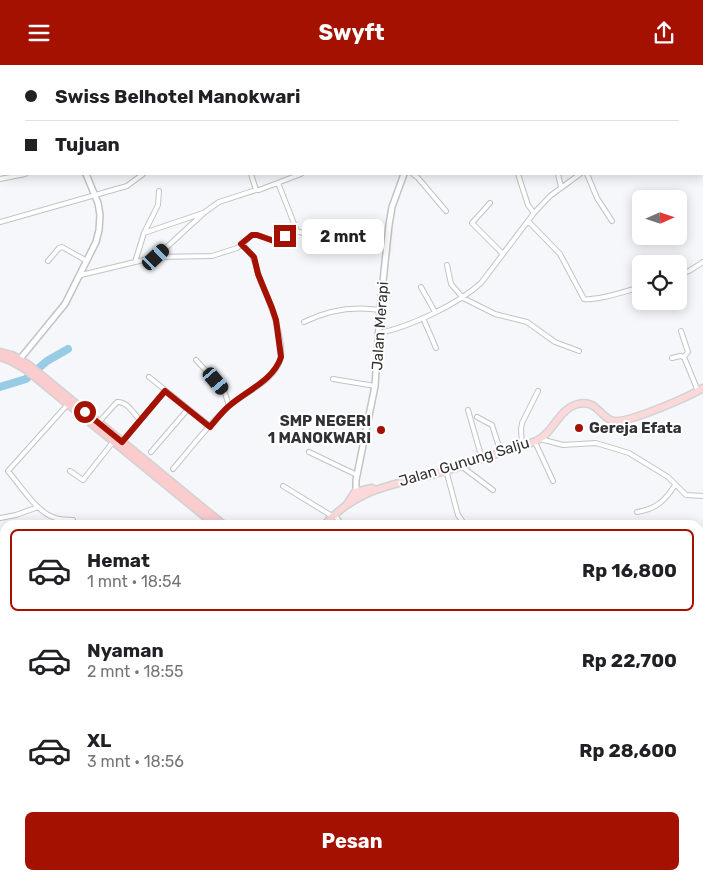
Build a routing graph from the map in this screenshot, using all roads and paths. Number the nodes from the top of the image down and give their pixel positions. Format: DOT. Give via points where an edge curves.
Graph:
graph roads {
  1 [pos="20,175"];
  2 [pos="86,175"];
  3 [pos="142,175"];
  4 [pos="251,175"];
  5 [pos="298,175"];
  6 [pos="404,175"];
  7 [pos="414,175"];
  8 [pos="518,175"];
  9 [pos="558,175"];
  10 [pos="579,175"];
  11 [pos="587,175"];
  12 [pos="0,179"];
  13 [pos="278,183"];
  14 [pos="561,187"];
  15 [pos="256,190"];
  16 [pos="159,191"];
  17 [pos="94,195"];
  18 [pos="490,203"];
  19 [pos="446,211"];
  20 [pos="205,212"];
  21 [pos="534,213"];
  22 [pos="528,221"];
  23 [pos="612,221"];
  24 [pos="0,222"];
  25 [pos="297,231"];
  26 [pos="144,233"];
  27 [pos="241,244"];
  28 [pos="317,250"];
  29 [pos="503,254"];
  30 [pos="156,257"];
  31 [pos="48,261"];
  32 [pos="87,261"];
  33 [pos="135,262"];
  34 [pos="703,262"];
  35 [pos="447,265"];
  36 [pos="687,272"];
  37 [pos="81,275"];
  38 [pos="421,287"];
  39 [pos="632,289"];
  40 [pos="463,298"];
  41 [pos="380,310"];
  42 [pos="434,312"];
  43 [pos="423,318"];
  44 [pos="304,322"];
  45 [pos="681,331"];
  46 [pos="379,333"];
  47 [pos="436,348"];
  48 [pos="579,351"];
  49 [pos="1,357"];
  50 [pos="684,357"];
  51 [pos="672,358"];
  52 [pos="20,359"];
  53 [pos="196,361"];
  54 [pos="27,367"];
  55 [pos="38,377"];
  56 [pos="149,377"];
  57 [pos="333,379"];
  58 [pos="375,386"];
  59 [pos="701,390"];
  60 [pos="165,391"];
  61 [pos="538,391"];
  62 [pos="68,404"];
  63 [pos="229,406"];
  64 [pos="188,409"];
  65 [pos="468,410"];
  66 [pos="477,417"];
  67 [pos="140,420"];
  68 [pos="98,423"];
  69 [pos="210,427"];
  70 [pos="538,440"];
  71 [pos="113,442"];
  72 [pos="122,442"];
  73 [pos="522,446"];
  74 [pos="151,452"];
  75 [pos="309,452"];
  76 [pos="501,453"];
  77 [pos="482,459"];
  78 [pos="461,466"];
  79 [pos="149,469"];
  80 [pos="173,469"];
  81 [pos="70,471"];
  82 [pos="446,471"];
  83 [pos="357,477"];
  84 [pos="553,481"];
  85 [pos="674,485"];
  86 [pos="283,486"];
  87 [pos="493,490"];
  88 [pos="358,494"];
  89 [pos="703,496"];
  90 [pos="38,507"];
  91 [pos="637,512"];
  92 [pos="333,515"];
  93 [pos="0,518"];
  94 [pos="73,520"];
  95 [pos="209,520"];
  96 [pos="217,520"];
  97 [pos="328,520"];
  98 [pos="338,520"];
  99 [pos="460,520"];
  1 -- 12 [label="street"];
  2 -- 17 [label="street"];
  3 -- 17 [label="street" via="127,185"];
  4 -- 15 [label="street"];
  5 -- 13 [label="street"];
  6 -- 41 [label="street, Jalan Merapi" via="388,225"];
  7 -- 19 [label="street"];
  8 -- 21 [label="street"];
  9 -- 14 [label="street"];
  10 -- 14 [label="street"];
  11 -- 23 [label="street"];
  13 -- 15 [label="street"];
  13 -- 25 [label="street"];
  14 -- 21 [label="street"];
  15 -- 20 [label="street" via="219,202"];
  16 -- 26 [label="street" via="158,205"];
  17 -- 24 [label="street"];
  17 -- 32 [label="street" via="100,222 96,242"];
  18 -- 29 [label="street" via="472,223"];
  20 -- 26 [label="street"];
  20 -- 30 [label="street"];
  21 -- 22 [label="street"];
  22 -- 29 [label="street"];
  22 -- 39 [label="street" via="560,254 584,299"];
  25 -- 27 [label="street" via="274,241 252,235"];
  25 -- 28 [label="street" via="313,237"];
  26 -- 33 [label="street"];
  27 -- 30 [label="street" via="234,250 205,257"];
  27 -- 63 [label="street" via="254,257 276,320 281,357 271,374"];
  29 -- 40 [label="street" via="481,283"];
  30 -- 33 [label="street"];
  31 -- 32 [label="street" via="62,247"];
  32 -- 37 [label="street"];
  33 -- 37 [label="street"];
  34 -- 36 [label="street"];
  35 -- 40 [label="street" via="451,284"];
  37 -- 52 [label="street" via="65,305"];
  38 -- 42 [label="street"];
  40 -- 42 [label="street"];
  40 -- 48 [label="street" via="503,317 527,322 555,342"];
  41 -- 44 [label="street" via="329,311"];
  41 -- 46 [label="street, Jalan Merapi"];
  42 -- 43 [label="street"];
  43 -- 46 [label="street" via="396,330"];
  43 -- 47 [label="street"];
  45 -- 50 [label="street" via="688,352"];
  46 -- 58 [label="street, Jalan Merapi"];
  49 -- 52 [label="highway" via="12,355"];
  49 -- 54 [label="highway"];
  50 -- 51 [label="street"];
  50 -- 59 [label="street"];
  52 -- 54 [label="highway"];
  53 -- 63 [label="street" via="224,390"];
  54 -- 55 [label="highway"];
  55 -- 62 [label="highway"];
  55 -- 68 [label="highway"];
  56 -- 60 [label="street"];
  57 -- 58 [label="street"];
  58 -- 83 [label="street, Jalan Merapi"];
  59 -- 70 [label="main road, Jalan Gunung Salju" via="621,421 610,420 596,407 580,403 564,411"];
  60 -- 64 [label="street"];
  60 -- 67 [label="street"];
  61 -- 73 [label="street" via="522,423"];
  62 -- 71 [label="highway"];
  62 -- 90 [label="street" via="8,471"];
  63 -- 69 [label="street"];
  64 -- 69 [label="street"];
  64 -- 74 [label="street"];
  65 -- 77 [label="street"];
  66 -- 76 [label="street" via="492,425"];
  67 -- 68 [label="street" via="120,402"];
  67 -- 72 [label="street"];
  68 -- 72 [label="highway"];
  69 -- 80 [label="street"];
  70 -- 73 [label="main road, Jalan Gunung Salju"];
  70 -- 84 [label="street"];
  70 -- 85 [label="street" via="557,444 599,443 633,456 668,477"];
  71 -- 79 [label="highway"];
  71 -- 81 [label="street" via="83,480"];
  72 -- 79 [label="highway"];
  73 -- 76 [label="main road, Jalan Gunung Salju"];
  75 -- 83 [label="street"];
  76 -- 77 [label="main road, Jalan Gunung Salju"];
  77 -- 78 [label="main road, Jalan Gunung Salju"];
  78 -- 82 [label="main road, Jalan Gunung Salju"];
  78 -- 87 [label="street"];
  79 -- 95 [label="highway"];
  79 -- 96 [label="highway"];
  82 -- 88 [label="main road, Jalan Gunung Salju"];
  82 -- 99 [label="street"];
  83 -- 88 [label="street, Jalan Merapi"];
  85 -- 89 [label="street" via="686,495"];
  85 -- 91 [label="street" via="658,506"];
  86 -- 92 [label="street"];
  88 -- 92 [label="main road"];
  90 -- 93 [label="street"];
  90 -- 94 [label="street" via="54,518"];
  92 -- 97 [label="main road"];
  92 -- 98 [label="street"];
}
